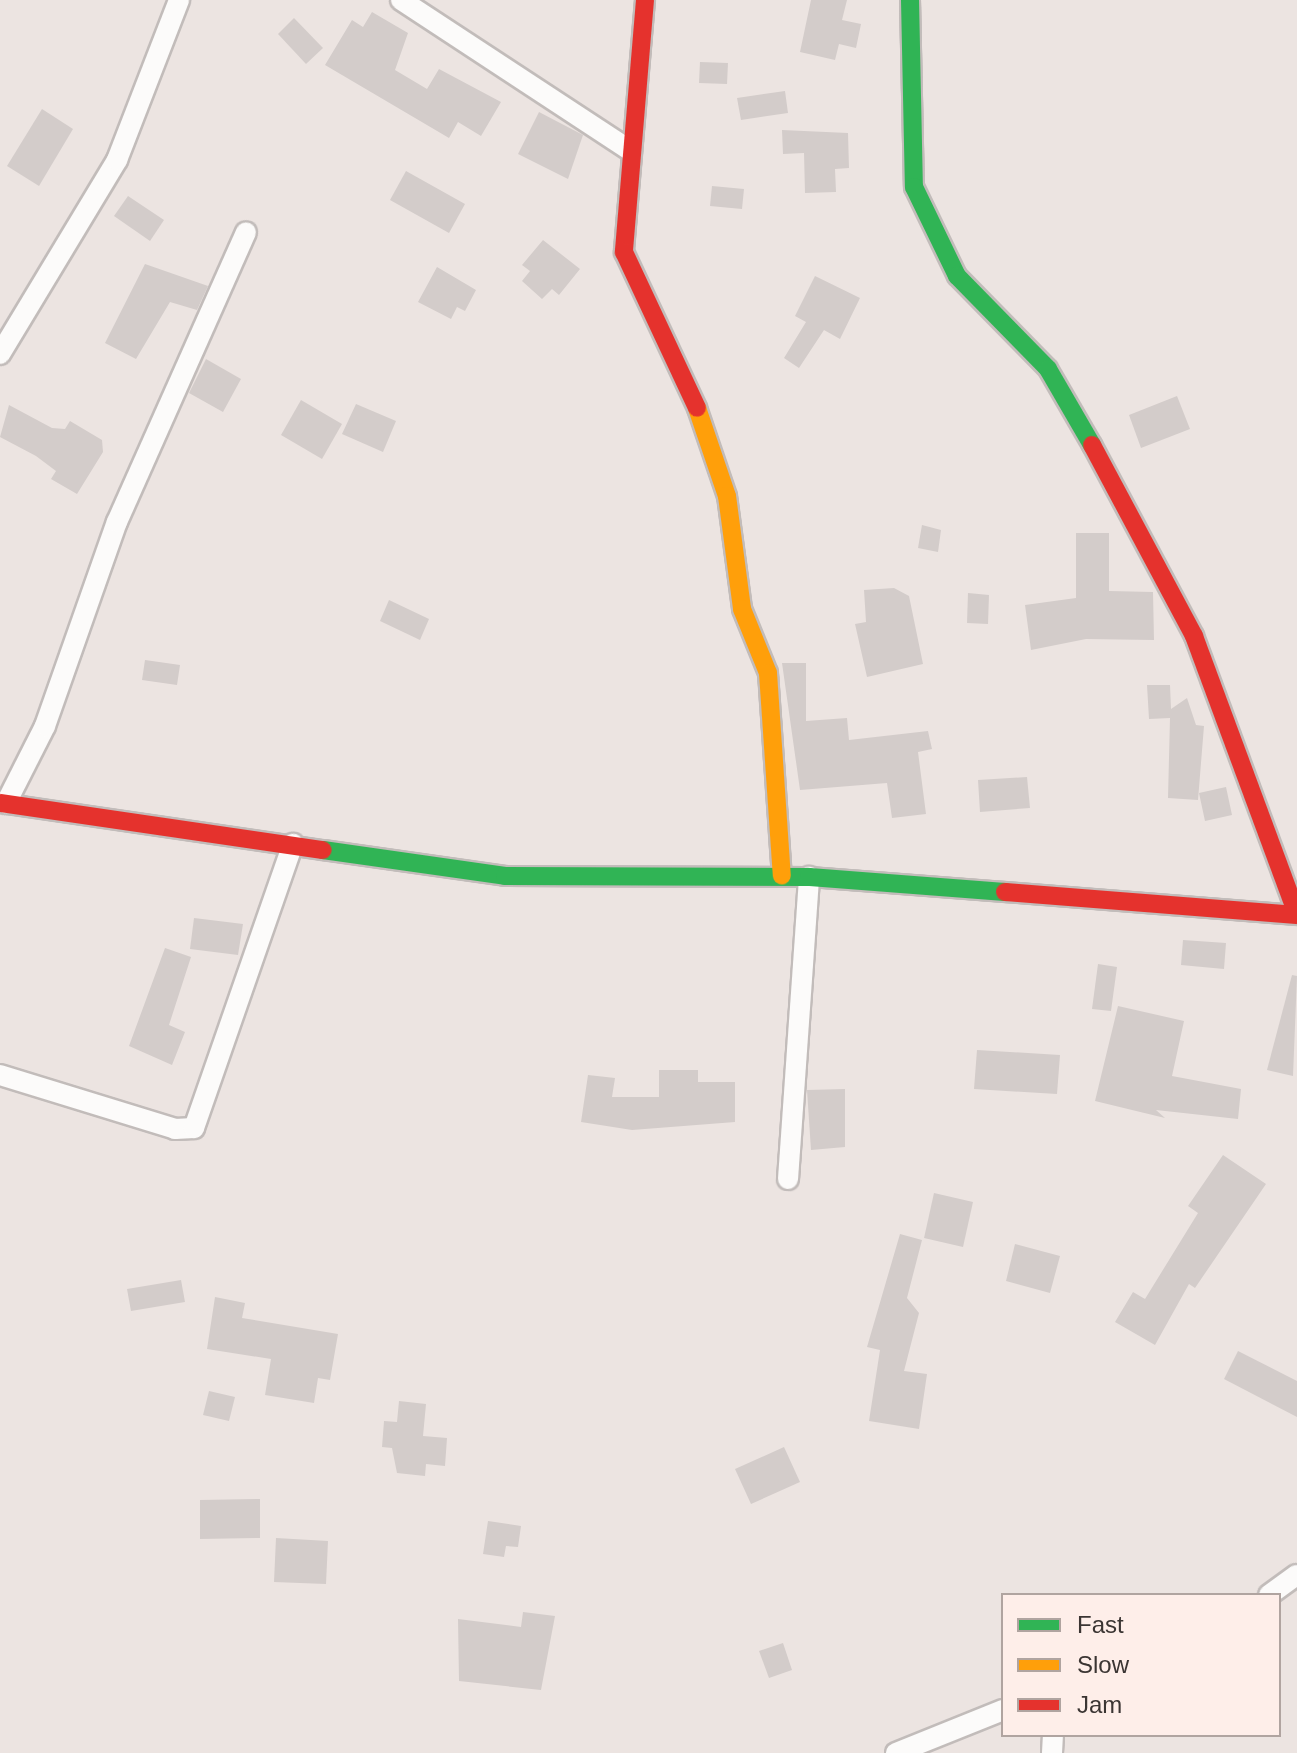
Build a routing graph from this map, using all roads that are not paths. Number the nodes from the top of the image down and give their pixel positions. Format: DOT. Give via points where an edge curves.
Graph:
graph roads {
  1 [pos="179,0"];
  2 [pos="401,0"];
  3 [pos="645,0"];
  4 [pos="910,0"];
  5 [pos="631,151"];
  6 [pos="246,232"];
  7 [pos="0,354"];
  8 [pos="3,803"];
  9 [pos="293,844"];
  10 [pos="782,876"];
  11 [pos="809,877"];
  12 [pos="1297,915"];
  13 [pos="0,1075"];
  14 [pos="788,1179"];
  15 [pos="1297,1575"];
  16 [pos="1272,1593"];
  17 [pos="1001,1711"];
  18 [pos="896,1753"];
  1 -- 7 [label="street" via="117,160"];
  2 -- 5 [label="street"];
  3 -- 5 [label="street"];
  4 -- 12 [label="street" via="909,153 931,227 957,276 1048,369 1152,551 1194,636"];
  5 -- 10 [label="street" via="624,252 688,383 727,496 742,609 768,673"];
  6 -- 8 [label="street" via="117,522 45,726"];
  8 -- 9 [label="street"];
  9 -- 10 [label="street" via="505,876"];
  9 -- 13 [label="street" via="194,1128 175,1129"];
  10 -- 11 [label="street"];
  11 -- 12 [label="street"];
  11 -- 14 [label="street"];
  15 -- 16 [label="street"];
  17 -- 18 [label="street"];
}
